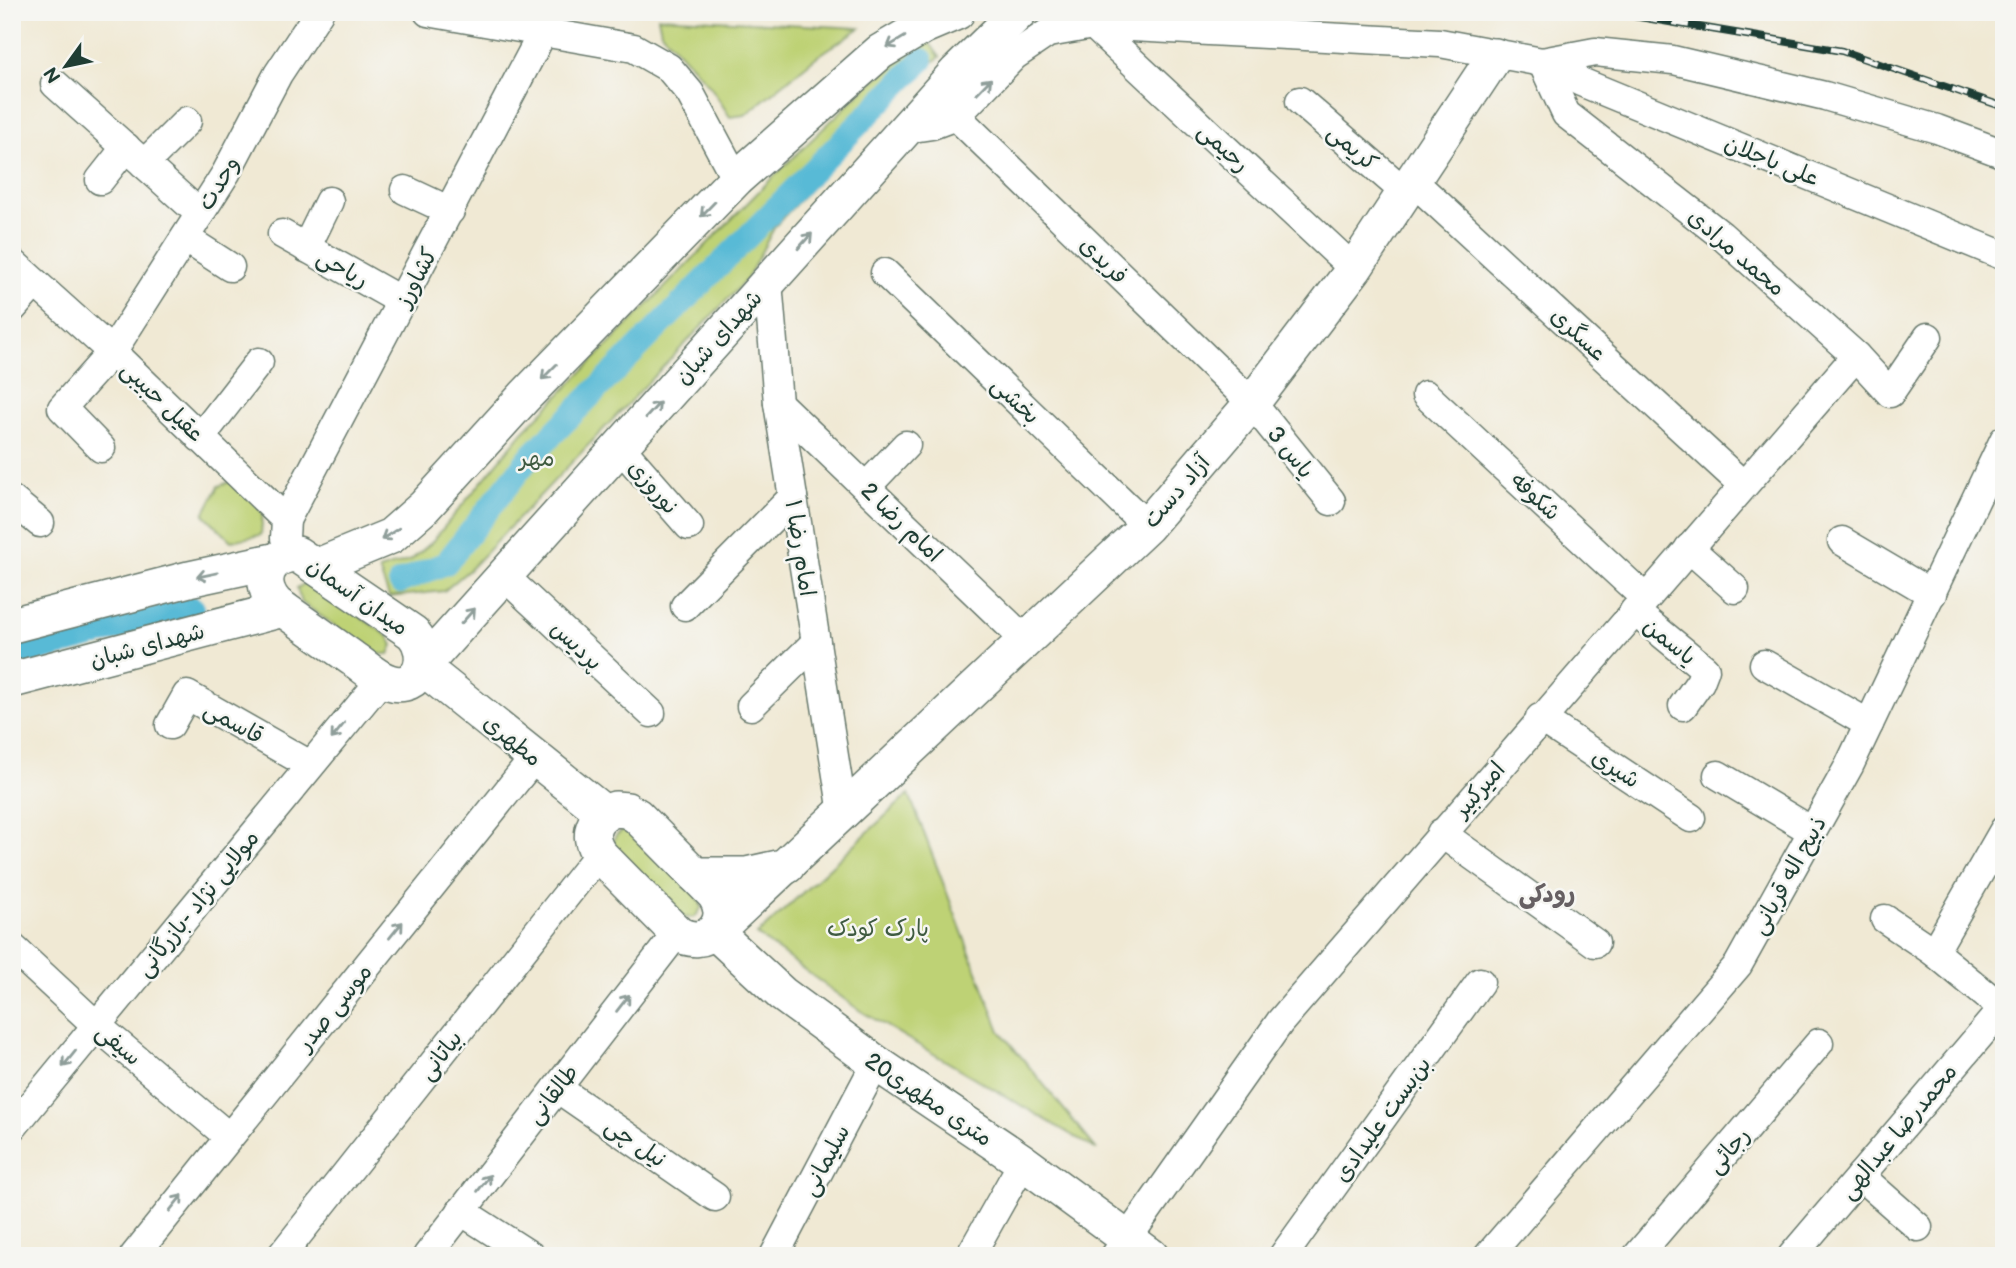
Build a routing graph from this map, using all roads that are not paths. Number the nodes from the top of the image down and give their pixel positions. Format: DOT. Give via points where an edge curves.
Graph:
graph roads {
  1 [pos="319,12"];
  2 [pos="428,12"];
  3 [pos="957,12"];
  4 [pos="1019,12"];
  5 [pos="1093,25"];
  6 [pos="542,32"];
  7 [pos="1495,56"];
  8 [pos="1542,62"];
  9 [pos="55,84"];
  10 [pos="1300,101"];
  11 [pos="956,116"];
  12 [pos="187,121"];
  13 [pos="906,129"];
  14 [pos="2004,154"];
  15 [pos="135,156"];
  16 [pos="736,179"];
  17 [pos="100,180"];
  18 [pos="1410,188"];
  19 [pos="405,190"];
  20 [pos="329,201"];
  21 [pos="450,211"];
  22 [pos="200,214"];
  23 [pos="184,238"];
  24 [pos="2004,256"];
  25 [pos="12,262"];
  26 [pos="230,267"];
  27 [pos="1354,269"];
  28 [pos="886,273"];
  29 [pos="768,282"];
  30 [pos="35,283"];
  31 [pos="403,302"];
  32 [pos="12,309"];
  33 [pos="1928,337"];
  34 [pos="112,352"];
  35 [pos="1856,356"];
  36 [pos="259,362"];
  37 [pos="1426,395"];
  38 [pos="778,403"];
  39 [pos="1252,403"];
  40 [pos="200,438"];
  41 [pos="2004,440"];
  42 [pos="906,445"];
  43 [pos="620,447"];
  44 [pos="101,448"];
  45 [pos="1743,485"];
  46 [pos="866,487"];
  47 [pos="793,497"];
  48 [pos="12,500"];
  49 [pos="1331,501"];
  50 [pos="285,520"];
  51 [pos="40,523"];
  52 [pos="689,526"];
  53 [pos="1147,526"];
  54 [pos="1842,541"];
  55 [pos="1689,548"];
  56 [pos="279,558"];
  57 [pos="318,566"];
  58 [pos="504,576"];
  59 [pos="1735,589"];
  60 [pos="1932,594"];
  61 [pos="1639,604"];
  62 [pos="685,606"];
  63 [pos="283,609"];
  64 [pos="12,625"];
  65 [pos="1026,641"];
  66 [pos="816,642"];
  67 [pos="1764,664"];
  68 [pos="422,667"];
  69 [pos="382,679"];
  70 [pos="12,680"];
  71 [pos="751,706"];
  72 [pos="1682,706"];
  73 [pos="652,713"];
  74 [pos="1540,718"];
  75 [pos="1869,724"];
  76 [pos="170,725"];
  77 [pos="535,757"];
  78 [pos="310,765"];
  79 [pos="1718,775"];
  80 [pos="604,813"];
  81 [pos="843,813"];
  82 [pos="1691,818"];
  83 [pos="2004,830"];
  84 [pos="1812,831"];
  85 [pos="1441,833"];
  86 [pos="599,854"];
  87 [pos="787,866"];
  88 [pos="695,875"];
  89 [pos="1885,919"];
  90 [pos="715,932"];
  91 [pos="677,933"];
  92 [pos="1595,943"];
  93 [pos="12,947"];
  94 [pos="1934,952"];
  95 [pos="1480,982"];
  96 [pos="2003,1007"];
  97 [pos="96,1025"];
  98 [pos="1819,1043"];
  99 [pos="876,1063"];
  100 [pos="557,1088"];
  101 [pos="15,1118"];
  102 [pos="229,1137"];
  103 [pos="1023,1162"];
  104 [pos="1860,1176"];
  105 [pos="715,1197"];
  106 [pos="461,1212"];
  107 [pos="1917,1227"];
  108 [pos="1132,1252"];
  109 [pos="134,1256"];
  110 [pos="281,1256"];
  111 [pos="427,1256"];
  112 [pos="531,1256"];
  113 [pos="774,1256"];
  114 [pos="970,1256"];
  115 [pos="1283,1256"];
  116 [pos="1488,1256"];
  117 [pos="1637,1256"];
  118 [pos="1792,1256"];
  1 -- 22 [label="street, وحدت" via="278,74"];
  2 -- 6 [label="street"];
  3 -- 16 [label="street, one-way" via="880,52"];
  4 -- 13 [label="street, شهدای شبان"];
  5 -- 7 [label="street" via="1440,43"];
  11 -- 5 [label="street, one-way" via="1032,41 1063,28"];
  5 -- 27 [label="street, رحیمی"];
  6 -- 16 [label="street" via="634,48 669,68 690,93"];
  6 -- 21 [label="street, کشاورز"];
  7 -- 8 [label="street"];
  7 -- 18 [label="street, آزاد دست"];
  8 -- 14 [label="street" via="1595,52 1673,60 1825,96"];
  8 -- 24 [label="street, علی باجلان"];
  8 -- 35 [label="street, محمد مرادی" via="1566,114 1721,235"];
  9 -- 15 [label="street"];
  10 -- 18 [label="street, کریمی"];
  11 -- 13 [label="street"];
  11 -- 39 [label="street, فریدی"];
  12 -- 15 [label="street"];
  29 -- 13 [label="street, شهدای شبان, one-way"];
  15 -- 17 [label="street"];
  15 -- 22 [label="street"];
  16 -- 57 [label="street, one-way" via="424,507 391,536"];
  18 -- 27 [label="street, آزاد دست"];
  18 -- 45 [label="street, عسگری"];
  19 -- 21 [label="street"];
  20 -- 31 [label="street, ریاحی" via="294,241"];
  21 -- 31 [label="street, کشاورز"];
  22 -- 23 [label="street, وحدت"];
  23 -- 26 [label="street"];
  23 -- 34 [label="street, وحدت"];
  25 -- 30 [label="street, عقیل حبیبی"];
  27 -- 39 [label="street, آزاد دست"];
  28 -- 53 [label="street, بخشی"];
  29 -- 38 [label="street, امام رضا ۱"];
  43 -- 29 [label="street, شهدای شبان, one-way"];
  30 -- 32 [label="street"];
  30 -- 34 [label="street, عقیل حبیبی"];
  31 -- 50 [label="street, کشاورز"];
  33 -- 35 [label="street, محمد مرادی" via="1890,394"];
  34 -- 40 [label="street, عقیل حبیبی"];
  34 -- 44 [label="street, وحدت" via="62,408"];
  35 -- 45 [label="street, امیرکبیر"];
  36 -- 40 [label="street"];
  37 -- 61 [label="street, شکوفه"];
  38 -- 46 [label="street, امام رضا 2"];
  38 -- 47 [label="street, امام رضا ۱"];
  39 -- 49 [label="street, یاس 3"];
  39 -- 53 [label="street, آزاد دست"];
  40 -- 50 [label="street, عقیل حبیبی"];
  41 -- 60 [label="street, ذبیح اله قربانی"];
  42 -- 46 [label="street"];
  43 -- 52 [label="street, نوروزی"];
  43 -- 58 [label="street, شهدای شبان"];
  45 -- 55 [label="street, امیرکبیر"];
  46 -- 65 [label="street, امام رضا 2"];
  47 -- 62 [label="street"];
  47 -- 66 [label="street, امام رضا ۱"];
  48 -- 51 [label="street"];
  50 -- 56 [label="street"];
  53 -- 65 [label="street, آزاد دست"];
  54 -- 60 [label="street"];
  55 -- 59 [label="street"];
  55 -- 61 [label="street, امیرکبیر"];
  56 -- 57 [label="street, میدان آسمان" via="297,554"];
  56 -- 63 [label="street, میدان آسمان" via="267,571 264,583 268,595"];
  56 -- 64 [label="street, one-way"];
  57 -- 68 [label="street, میدان آسمان" via="413,633 425,654"];
  68 -- 58 [label="street, شهدای شبان, one-way"];
  58 -- 73 [label="street, پردیس"];
  60 -- 75 [label="street, ذبیح اله قربانی"];
  61 -- 72 [label="street, یاسمن" via="1705,669"];
  61 -- 74 [label="street, امیرکبیر"];
  63 -- 69 [label="street, میدان آسمان"];
  63 -- 70 [label="street, شهدای شبان"];
  65 -- 81 [label="street, آزاد دست"];
  66 -- 71 [label="street"];
  66 -- 81 [label="street, امام رضا ۱"];
  67 -- 75 [label="street"];
  68 -- 69 [label="street" via="404,683"];
  68 -- 77 [label="street, مطهری"];
  69 -- 78 [label="street, مولایی نژاد -بازرگانی, one-way"];
  74 -- 82 [label="street, شیری"];
  74 -- 85 [label="street, امیرکبیر"];
  75 -- 84 [label="street, ذبیح اله قربانی"];
  76 -- 78 [label="street, قاسمی" via="187,695"];
  77 -- 80 [label="street, مطهری"];
  102 -- 77 [label="street, موسی صدر, one-way"];
  78 -- 97 [label="street, مولایی نژاد -بازرگانی"];
  79 -- 84 [label="street"];
  80 -- 86 [label="street" via="592,833"];
  80 -- 88 [label="street" via="627,810 636,816"];
  81 -- 87 [label="street, آزاد دست"];
  83 -- 94 [label="street"];
  84 -- 116 [label="street, ذبیح اله قربانی" via="1738,965"];
  85 -- 92 [label="street"];
  85 -- 108 [label="street, امیرکبیر" via="1280,1022"];
  86 -- 91 [label="street"];
  86 -- 110 [label="street, بیاتانی"];
  87 -- 88 [label="street" via="746,875"];
  87 -- 90 [label="street, آزاد دست"];
  88 -- 90 [label="street" via="721,904 723,918"];
  89 -- 94 [label="street"];
  90 -- 91 [label="street" via="701,939"];
  90 -- 99 [label="street, 20متری مطهری" via="782,994"];
  100 -- 91 [label="street, طالقانی, one-way"];
  93 -- 97 [label="street, سیفی"];
  94 -- 96 [label="street"];
  95 -- 115 [label="street, بن‌بست علیدادی"];
  96 -- 104 [label="street, محمدرضا عبدالهی"];
  97 -- 101 [label="street, مولایی نژاد -بازرگانی, one-way"];
  97 -- 102 [label="street, سیفی"];
  98 -- 117 [label="street, رجائی"];
  99 -- 103 [label="street, 20متری مطهری"];
  99 -- 113 [label="street, سلیمانی"];
  100 -- 105 [label="street, نیل چی"];
  106 -- 100 [label="street, طالقانی, one-way"];
  109 -- 102 [label="street, موسی صدر, one-way"];
  103 -- 108 [label="street, 20متری مطهری"];
  103 -- 114 [label="street"];
  104 -- 107 [label="street"];
  104 -- 118 [label="street, محمدرضا عبدالهی"];
  106 -- 111 [label="street, طالقانی"];
  106 -- 112 [label="street"];
}
